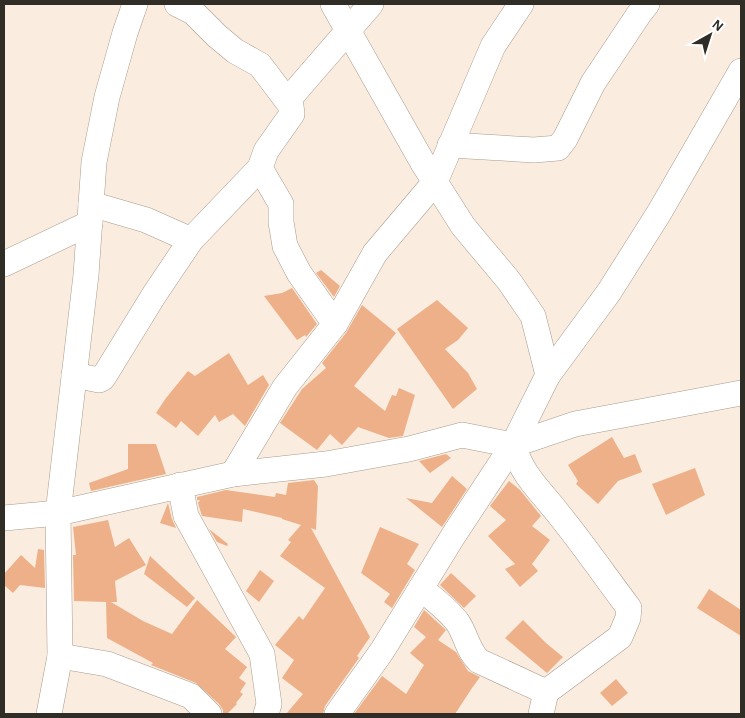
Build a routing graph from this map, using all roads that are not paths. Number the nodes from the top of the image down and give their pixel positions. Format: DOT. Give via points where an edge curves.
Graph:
graph roads {
  1 [pos="135,4"];
  2 [pos="178,4"];
  3 [pos="333,4"];
  4 [pos="371,4"];
  5 [pos="521,4"];
  6 [pos="647,4"];
  7 [pos="349,31"];
  8 [pos="741,71"];
  9 [pos="288,100"];
  10 [pos="450,146"];
  11 [pos="260,168"];
  12 [pos="435,182"];
  13 [pos="90,213"];
  14 [pos="191,240"];
  15 [pos="4,264"];
  16 [pos="335,324"];
  17 [pos="74,375"];
  18 [pos="548,375"];
  19 [pos="741,393"];
  20 [pos="513,445"];
  21 [pos="233,474"];
  22 [pos="180,485"];
  23 [pos="58,513"];
  24 [pos="4,518"];
  25 [pos="421,588"];
  26 [pos="60,656"];
  27 [pos="544,703"];
  28 [pos="49,714"];
  29 [pos="209,714"];
  30 [pos="266,714"];
  31 [pos="337,714"];
  1 -- 13 [label="street" via="107,97 94,162"];
  2 -- 9 [label="street" via="193,12 235,51 260,65"];
  3 -- 7 [label="street"];
  4 -- 7 [label="street"];
  5 -- 10 [label="street" via="493,46"];
  6 -- 10 [label="street" via="592,83 558,148"];
  7 -- 9 [label="street"];
  7 -- 12 [label="street"];
  8 -- 18 [label="street" via="649,229 609,292"];
  9 -- 11 [label="street" via="292,114 266,151"];
  10 -- 12 [label="street"];
  11 -- 14 [label="street"];
  11 -- 16 [label="street" via="281,204 280,222 285,246 299,273"];
  12 -- 16 [label="street" via="374,253"];
  12 -- 18 [label="street" via="463,226 509,281 533,316"];
  13 -- 14 [label="street" via="146,220"];
  13 -- 15 [label="street"];
  13 -- 17 [label="street"];
  14 -- 17 [label="street" via="103,378"];
  16 -- 21 [label="street" via="285,387"];
  17 -- 23 [label="street"];
  18 -- 20 [label="street"];
  19 -- 20 [label="street" via="575,424"];
  20 -- 21 [label="street" via="462,435 409,449 326,464"];
  20 -- 25 [label="street"];
  20 -- 27 [label="street" via="527,477 629,608 620,637"];
  21 -- 22 [label="street"];
  22 -- 23 [label="street"];
  22 -- 30 [label="street" via="186,516 262,654 269,704"];
  23 -- 24 [label="street"];
  23 -- 26 [label="street"];
  25 -- 27 [label="street" via="456,621 479,661"];
  25 -- 31 [label="street" via="382,652"];
  26 -- 28 [label="street"];
  26 -- 29 [label="street" via="107,664 176,690 191,696"];
}
